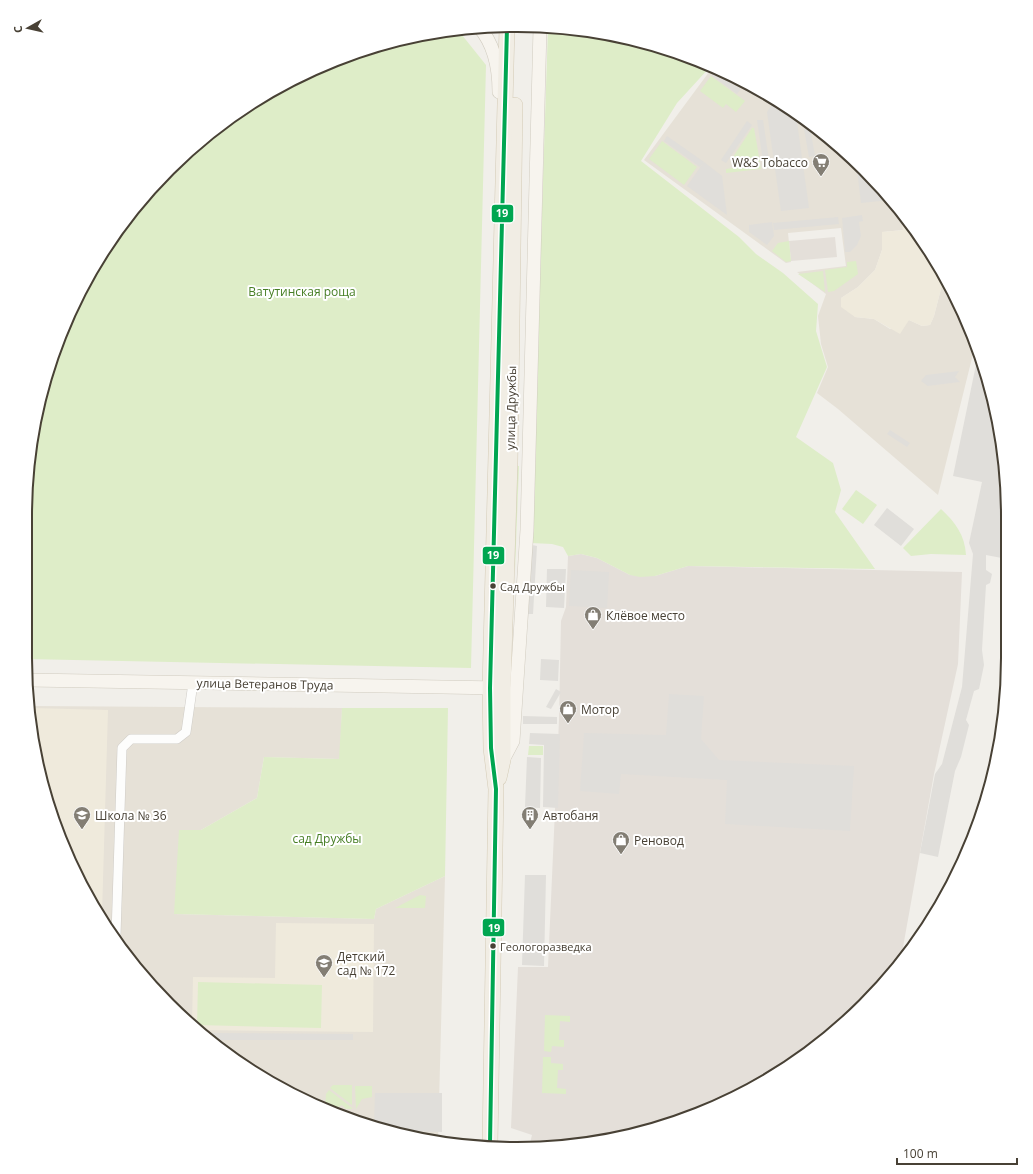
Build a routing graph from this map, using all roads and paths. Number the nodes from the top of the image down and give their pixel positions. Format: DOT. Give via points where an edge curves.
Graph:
graph roads {
  1 [pos="507,32"];
  2 [pos="516,32"];
  3 [pos="483,33"];
  4 [pos="540,33"];
  5 [pos="504,140"];
  6 [pos="33,680"];
  7 [pos="193,683"];
  8 [pos="504,688"];
  9 [pos="496,789"];
  10 [pos="116,930"];
  11 [pos="490,1141"];
  1 -- 5 [label="main road, улица Дружбы"];
  2 -- 8 [label="main road, улица Дружбы"];
  3 -- 5 [label="main road" via="490,43 498,69 500,118"];
  4 -- 8 [label="main road" via="527,530"];
  5 -- 8 [label="main road, улица Дружбы"];
  6 -- 7 [label="main road, улица Ветеранов Труда"];
  7 -- 8 [label="main road, улица Ветеранов Труда"];
  7 -- 10 [label="street" via="186,732 177,739 130,738 122,748"];
  8 -- 9 [label="main road, улица Дружбы" via="503,760"];
  8 -- 9 [label="main road, улица Дружбы" via="491,748"];
  9 -- 11 [label="main road, улица Дружбы"];
}
